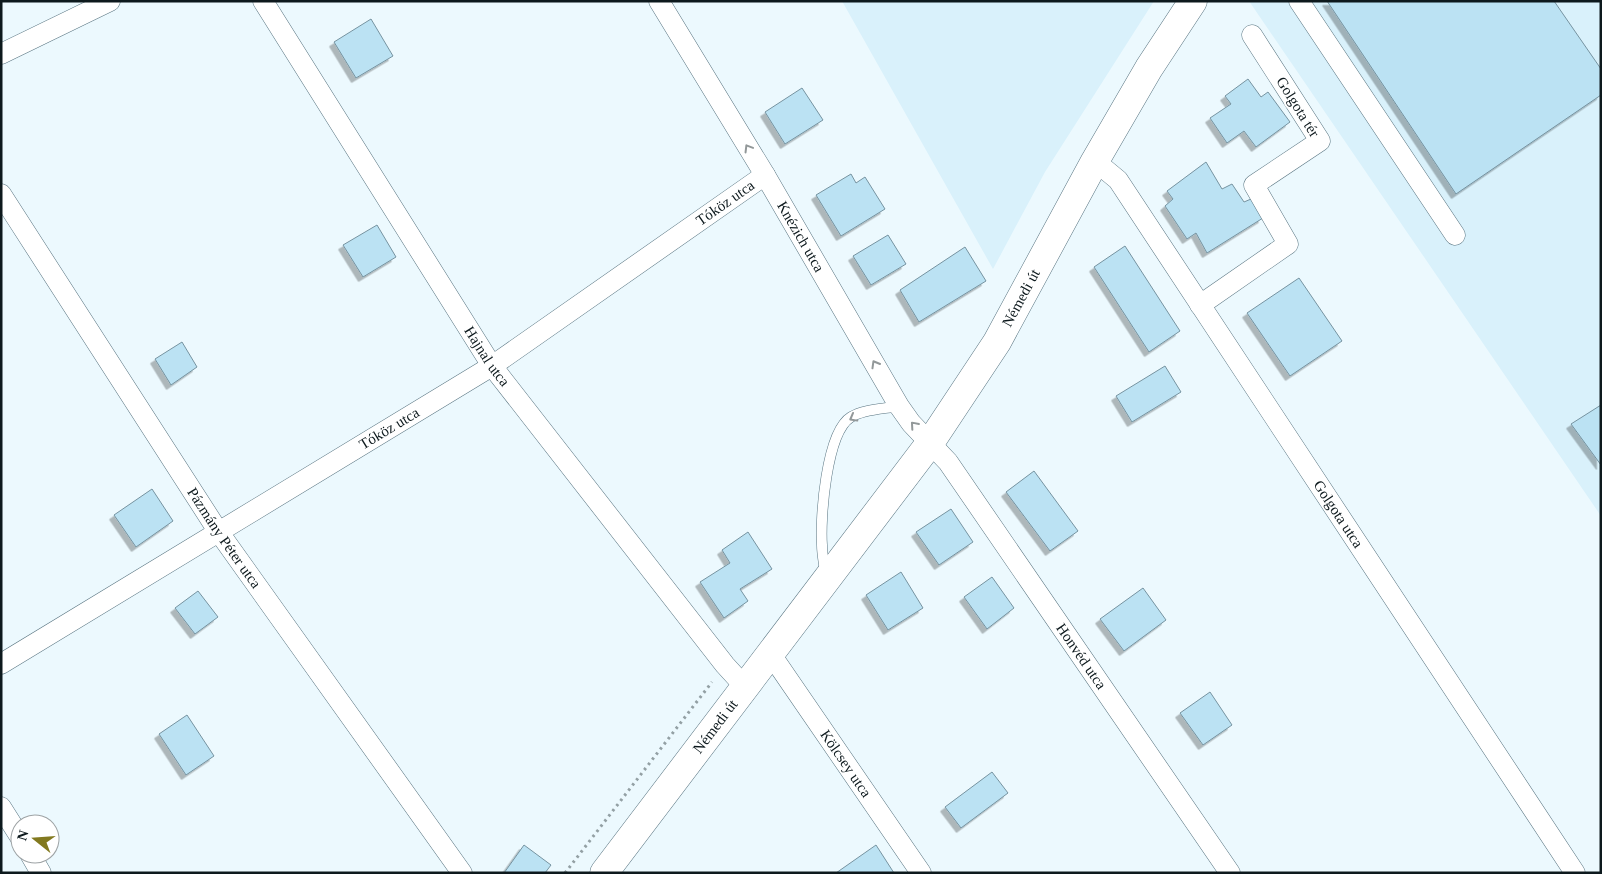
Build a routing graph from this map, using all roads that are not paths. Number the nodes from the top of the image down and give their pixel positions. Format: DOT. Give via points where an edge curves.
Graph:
graph roads {
  1 [pos="110,1"];
  2 [pos="263,1"];
  3 [pos="659,1"];
  4 [pos="1193,1"];
  5 [pos="1299,1"];
  6 [pos="1252,35"];
  7 [pos="1,54"];
  8 [pos="1095,161"];
  9 [pos="765,175"];
  10 [pos="1,194"];
  11 [pos="1455,235"];
  12 [pos="1200,305"];
  13 [pos="492,366"];
  14 [pos="899,406"];
  15 [pos="930,443"];
  16 [pos="218,531"];
  17 [pos="826,580"];
  18 [pos="770,653"];
  19 [pos="1,664"];
  20 [pos="745,687"];
  21 [pos="1,806"];
  22 [pos="10,821"];
  23 [pos="462,873"];
  24 [pos="604,873"];
  25 [pos="921,873"];
  26 [pos="1230,873"];
  27 [pos="1575,873"];
  1 -- 7 [label="street"];
  2 -- 13 [label="street, Hajnal utca"];
  9 -- 3 [label="street, Knézich utca, one-way"];
  4 -- 8 [label="main road, Némedi út" via="1149,68"];
  5 -- 11 [label="street"];
  6 -- 12 [label="street, Golgota tér" via="1320,141 1254,185 1288,244"];
  8 -- 12 [label="street, Golgota utca" via="1118,180"];
  8 -- 15 [label="main road, Némedi út" via="997,342"];
  9 -- 13 [label="street, Tóköz utca"];
  14 -- 9 [label="street, Knézich utca, one-way"];
  10 -- 16 [label="street, Pázmány Péter utca"];
  12 -- 27 [label="street, Golgota utca"];
  13 -- 16 [label="street, Tóköz utca"];
  13 -- 20 [label="street, Hajnal utca"];
  15 -- 14 [label="street, Knézich utca, one-way"];
  14 -- 17 [label="lane, one-way" via="850,418 834,441 823,503 822,544"];
  15 -- 17 [label="main road, Némedi út"];
  15 -- 26 [label="street, Honvéd utca" via="948,462"];
  16 -- 19 [label="street, Tóköz utca"];
  16 -- 23 [label="street, Pázmány Péter utca"];
  17 -- 18 [label="main road, Némedi út"];
  18 -- 20 [label="main road, Némedi út"];
  18 -- 25 [label="street, Kölcsey utca"];
  20 -- 24 [label="main road, Némedi út"];
  21 -- 22 [label="street"];
}
